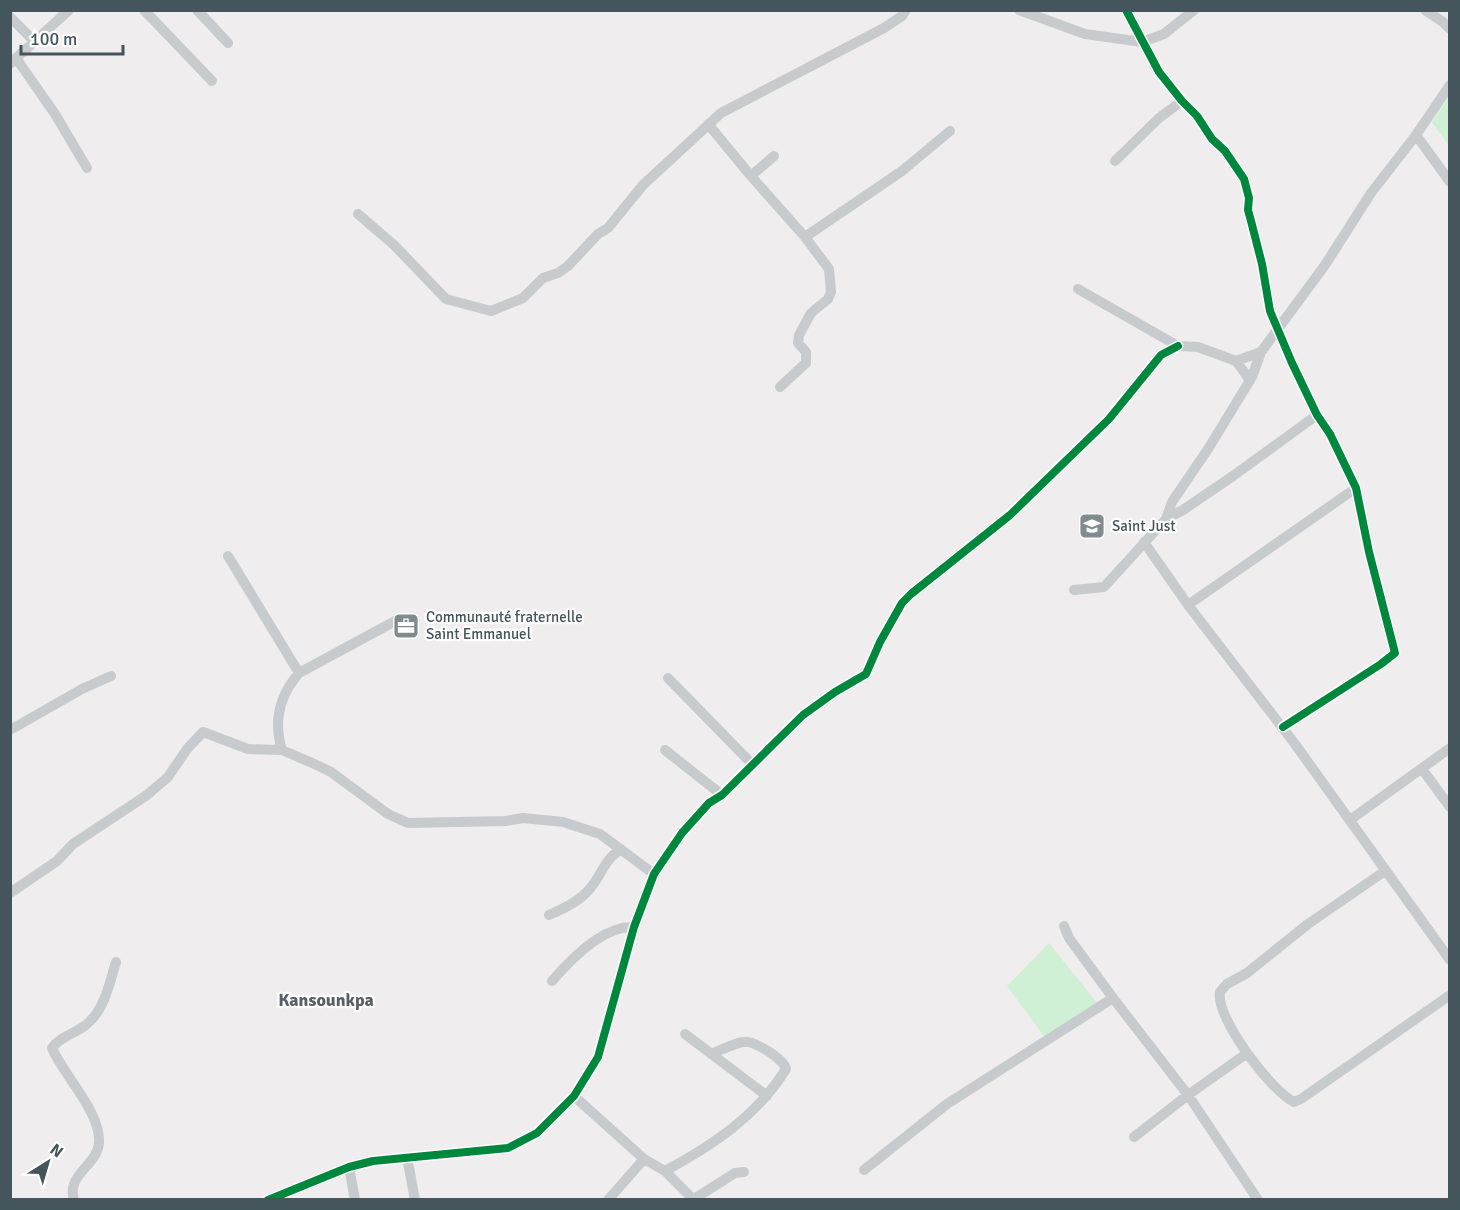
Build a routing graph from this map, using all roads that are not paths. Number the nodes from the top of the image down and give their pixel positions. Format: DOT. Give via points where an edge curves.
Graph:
graph roads {
  1 [pos="69,10"];
  2 [pos="144,10"];
  3 [pos="197,10"];
  4 [pos="906,10"];
  5 [pos="1019,10"];
  6 [pos="1126,10"];
  7 [pos="1194,10"];
  8 [pos="1430,12"];
  9 [pos="10,17"];
  10 [pos="1449,29"];
  11 [pos="34,41"];
  12 [pos="228,42"];
  13 [pos="1142,42"];
  14 [pos="13,60"];
  15 [pos="212,81"];
  16 [pos="1449,85"];
  17 [pos="1182,101"];
  18 [pos="708,124"];
  19 [pos="950,131"];
  20 [pos="1416,135"];
  21 [pos="774,156"];
  22 [pos="1115,161"];
  23 [pos="87,168"];
  24 [pos="751,176"];
  25 [pos="1449,182"];
  26 [pos="358,214"];
  27 [pos="805,237"];
  28 [pos="1078,289"];
  29 [pos="1279,330"];
  30 [pos="1178,346"];
  31 [pos="1262,352"];
  32 [pos="1236,362"];
  33 [pos="1250,380"];
  34 [pos="780,387"];
  35 [pos="1317,415"];
  36 [pos="1356,488"];
  37 [pos="1166,519"];
  38 [pos="1144,542"];
  39 [pos="228,556"];
  40 [pos="1074,590"];
  41 [pos="1188,605"];
  42 [pos="399,619"];
  43 [pos="299,673"];
  44 [pos="111,676"];
  45 [pos="668,678"];
  46 [pos="1282,727"];
  47 [pos="10,730"];
  48 [pos="1449,748"];
  49 [pos="282,750"];
  50 [pos="665,750"];
  51 [pos="752,764"];
  52 [pos="1422,769"];
  53 [pos="722,795"];
  54 [pos="1449,807"];
  55 [pos="1350,820"];
  56 [pos="621,849"];
  57 [pos="1385,871"];
  58 [pos="654,874"];
  59 [pos="10,893"];
  60 [pos="549,915"];
  61 [pos="1064,926"];
  62 [pos="634,927"];
  63 [pos="1449,960"];
  64 [pos="116,962"];
  65 [pos="552,981"];
  66 [pos="1449,995"];
  67 [pos="1113,998"];
  68 [pos="685,1034"];
  69 [pos="711,1054"];
  70 [pos="1246,1054"];
  71 [pos="1188,1095"];
  72 [pos="574,1096"];
  73 [pos="766,1096"];
  74 [pos="1134,1137"];
  75 [pos="407,1157"];
  76 [pos="644,1160"];
  77 [pos="349,1167"];
  78 [pos="864,1170"];
  79 [pos="665,1171"];
  80 [pos="744,1172"];
  81 [pos="694,1199"];
  82 [pos="75,1200"];
  83 [pos="268,1200"];
  84 [pos="355,1200"];
  85 [pos="416,1200"];
  86 [pos="608,1200"];
  87 [pos="1257,1200"];
  1 -- 11 [label="street"];
  2 -- 15 [label="street"];
  3 -- 12 [label="street"];
  4 -- 18 [label="street" via="884,28 721,113"];
  5 -- 13 [label="street" via="1085,34"];
  6 -- 13 [label="street"];
  7 -- 13 [label="street" via="1164,34"];
  8 -- 10 [label="street"];
  9 -- 11 [label="street"];
  11 -- 14 [label="street"];
  13 -- 17 [label="street"];
  14 -- 23 [label="street" via="55,114"];
  16 -- 20 [label="street"];
  17 -- 22 [label="street"];
  17 -- 29 [label="street" via="1244,179 1270,311"];
  18 -- 24 [label="street"];
  18 -- 26 [label="street" via="643,185 608,228 568,266 543,278 523,298 491,311 446,300"];
  19 -- 27 [label="street" via="902,171"];
  20 -- 25 [label="street"];
  20 -- 29 [label="street" via="1371,193"];
  21 -- 24 [label="street"];
  24 -- 27 [label="street"];
  27 -- 34 [label="street" via="829,269 832,288 828,299 811,313 799,335 798,344 806,352 806,363"];
  28 -- 30 [label="street"];
  29 -- 31 [label="street"];
  29 -- 35 [label="street"];
  30 -- 32 [label="street" via="1198,347"];
  30 -- 51 [label="street" via="1161,355 1109,419 1010,515 902,603 866,674 803,715"];
  31 -- 32 [label="street"];
  31 -- 33 [label="street"];
  32 -- 33 [label="street"];
  33 -- 37 [label="street" via="1172,502"];
  35 -- 36 [label="street"];
  35 -- 37 [label="street"];
  36 -- 41 [label="street"];
  36 -- 46 [label="street" via="1395,653"];
  37 -- 38 [label="street"];
  38 -- 40 [label="street" via="1104,587"];
  38 -- 41 [label="street"];
  39 -- 43 [label="street"];
  41 -- 46 [label="street"];
  42 -- 43 [label="street"];
  43 -- 49 [label="street" via="281,699 278,722"];
  44 -- 47 [label="street"];
  45 -- 51 [label="street"];
  46 -- 55 [label="street"];
  48 -- 52 [label="street"];
  49 -- 56 [label="street" via="331,772 388,814 408,823 523,818 563,822 600,834"];
  49 -- 59 [label="street" via="248,749 204,732 168,777 147,795 73,844 57,861"];
  50 -- 53 [label="street"];
  51 -- 53 [label="street"];
  52 -- 54 [label="street"];
  52 -- 55 [label="street"];
  53 -- 58 [label="street" via="709,803 682,833"];
  55 -- 57 [label="street"];
  56 -- 58 [label="street"];
  56 -- 60 [label="street" via="611,856 584,895"];
  57 -- 63 [label="street"];
  57 -- 70 [label="street" via="1220,992 1220,1005"];
  58 -- 62 [label="street"];
  61 -- 67 [label="street"];
  62 -- 65 [label="street" via="624,927 592,942"];
  62 -- 72 [label="street" via="598,1057"];
  64 -- 82 [label="street" via="104,1002 95,1015 87,1025 52,1048 98,1131 99,1146 73,1184"];
  66 -- 70 [label="street" via="1294,1102"];
  67 -- 71 [label="street"];
  67 -- 78 [label="street" via="947,1104"];
  68 -- 69 [label="street"];
  69 -- 73 [label="street"];
  69 -- 73 [label="street" via="746,1041 774,1055 786,1069"];
  70 -- 71 [label="street"];
  71 -- 74 [label="street"];
  71 -- 87 [label="street"];
  72 -- 75 [label="street" via="537,1133 508,1148"];
  72 -- 76 [label="street"];
  73 -- 79 [label="street" via="731,1130"];
  75 -- 77 [label="street"];
  75 -- 85 [label="street"];
  76 -- 79 [label="street"];
  76 -- 86 [label="street"];
  77 -- 83 [label="street"];
  77 -- 84 [label="street"];
  79 -- 81 [label="street"];
  80 -- 81 [label="street" via="735,1173"];
}
